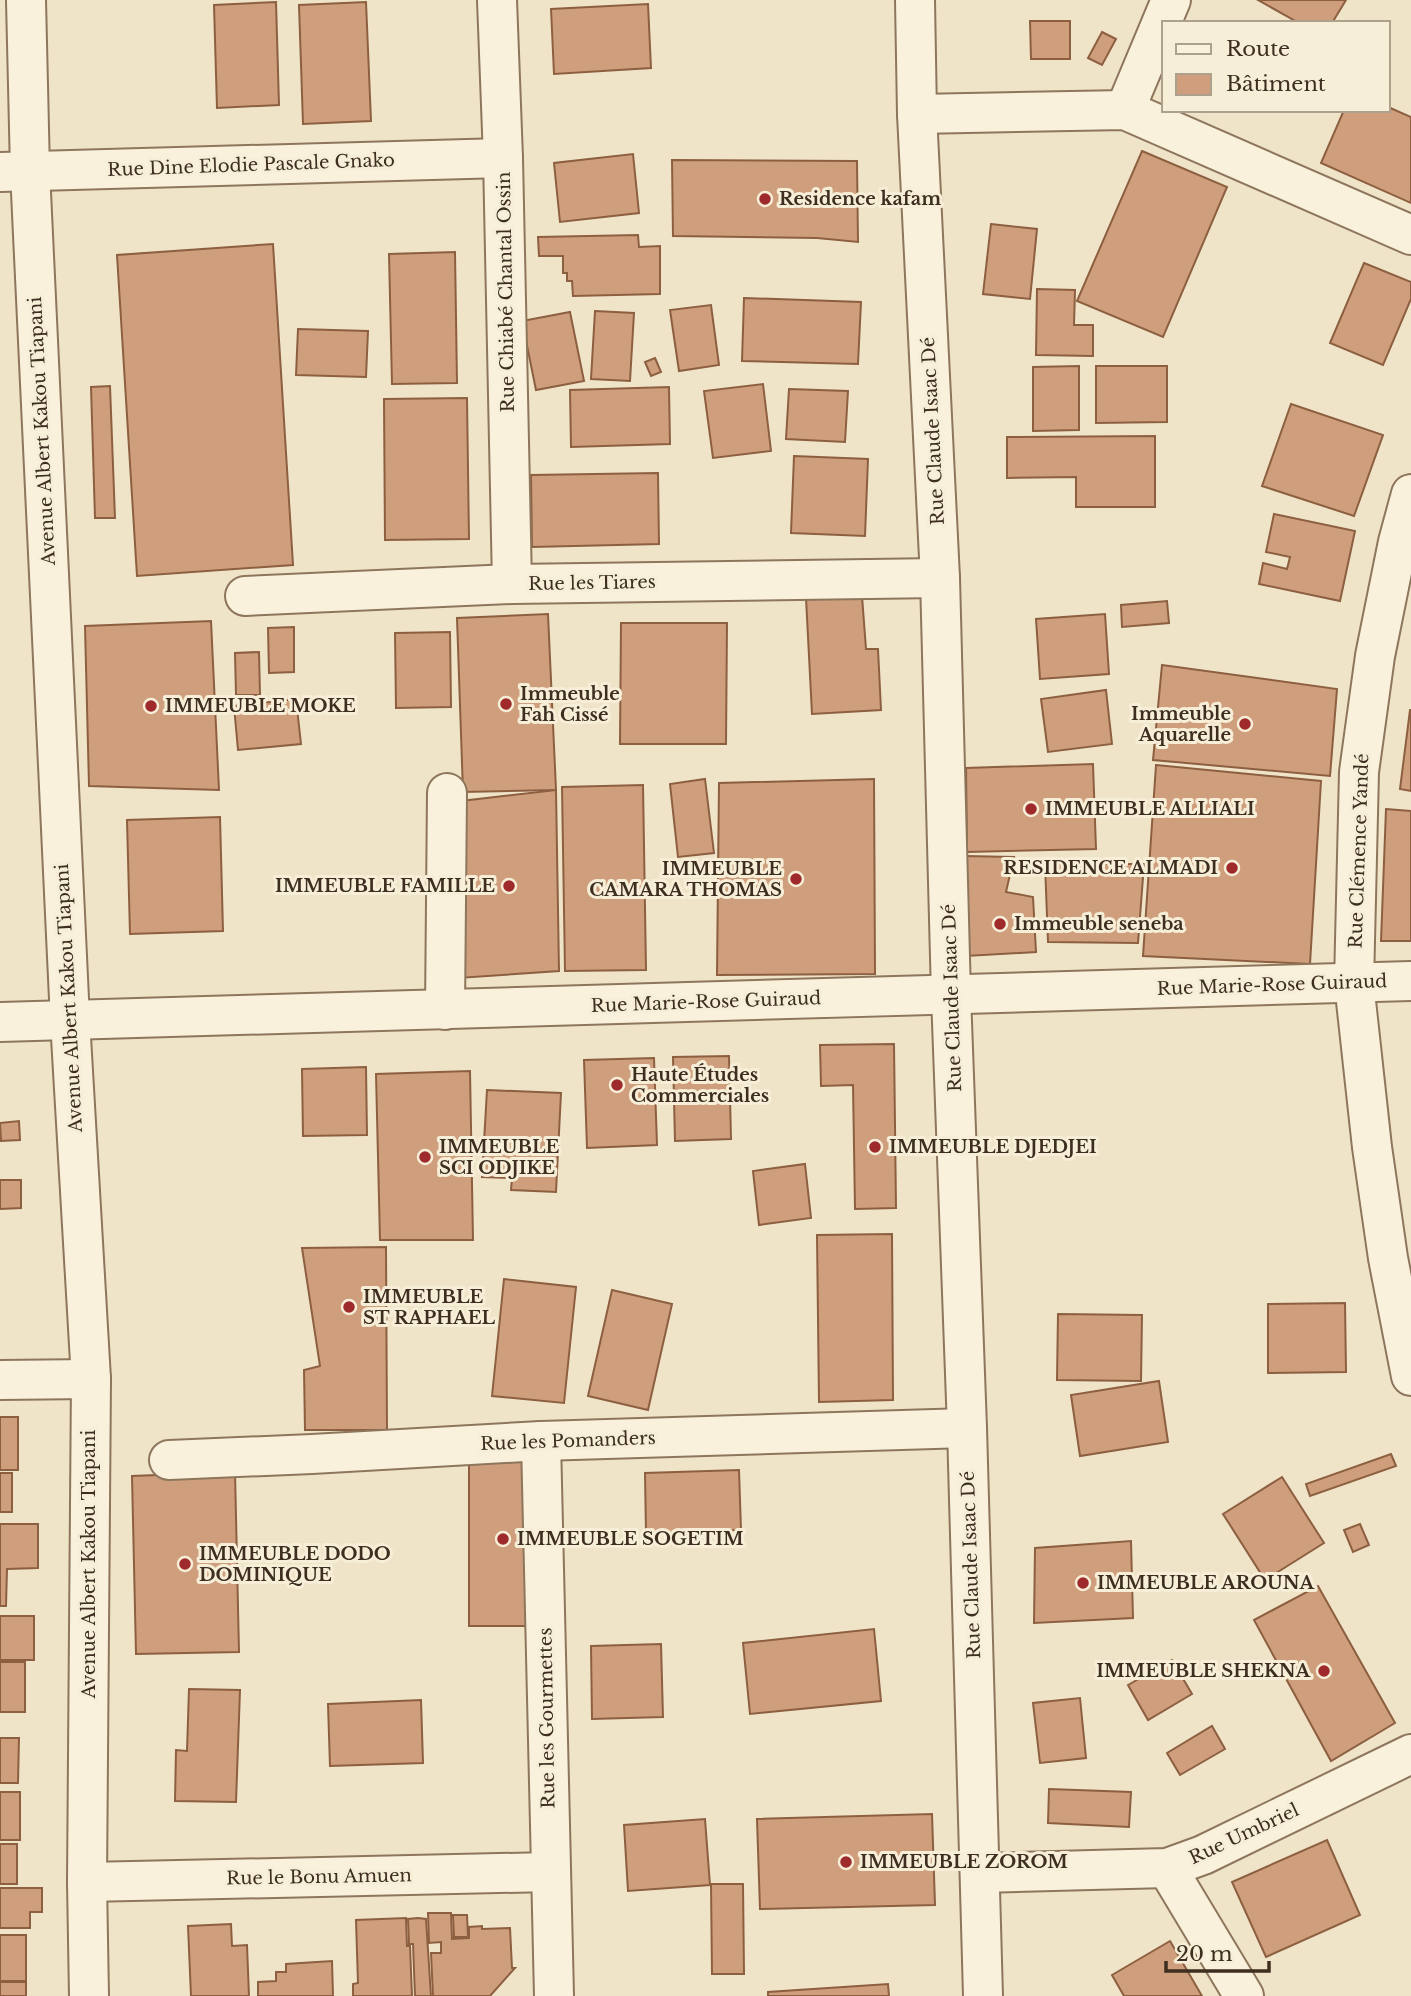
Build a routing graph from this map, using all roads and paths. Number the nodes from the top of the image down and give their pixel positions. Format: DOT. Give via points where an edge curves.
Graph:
graph roads {
  1 [pos="26,0"];
  2 [pos="497,0"];
  3 [pos="915,0"];
  4 [pos="1171,0"];
  5 [pos="1162,21"];
  6 [pos="1162,22"];
  7 [pos="1125,110"];
  8 [pos="917,114"];
  9 [pos="503,158"];
  10 [pos="15,172"];
  11 [pos="1411,235"];
  12 [pos="1411,494"];
  13 [pos="940,578"];
  14 [pos="512,584"];
  15 [pos="245,596"];
  16 [pos="447,793"];
  17 [pos="1411,981"];
  18 [pos="1354,983"];
  19 [pos="951,995"];
  20 [pos="444,1010"];
  21 [pos="70,1020"];
  22 [pos="0,1023"];
  23 [pos="1411,1376"];
  24 [pos="91,1379"];
  25 [pos="0,1380"];
  26 [pos="967,1428"];
  27 [pos="541,1441"];
  28 [pos="169,1460"];
  29 [pos="1411,1754"];
  30 [pos="1167,1868"];
  31 [pos="550,1872"];
  32 [pos="981,1872"];
  33 [pos="87,1882"];
  34 [pos="89,1996"];
  35 [pos="554,1996"];
  36 [pos="984,1996"];
  37 [pos="1244,1996"];
  1 -- 10 [label="street, Avenue Albert Kakou Tiapani"];
  2 -- 9 [label="street, Rue Chiabé Chantal Ossin"];
  3 -- 8 [label="street, Rue Claude Isaac Dé"];
  4 -- 5 [label="street"];
  6 -- 7 [label="street"];
  7 -- 8 [label="street"];
  7 -- 11 [label="street"];
  8 -- 13 [label="street, Rue Claude Isaac Dé"];
  9 -- 10 [label="street, Rue Dine Elodie Pascale Gnako"];
  9 -- 14 [label="street, Rue Chiabé Chantal Ossin"];
  10 -- 21 [label="street, Avenue Albert Kakou Tiapani"];
  12 -- 18 [label="street, Rue Clémence Yandé" via="1375,656 1359,772"];
  13 -- 14 [label="street, Rue les Tiares"];
  13 -- 19 [label="street, Rue Claude Isaac Dé"];
  14 -- 15 [label="street, Rue les Tiares"];
  16 -- 20 [label="street"];
  17 -- 18 [label="street, Rue Marie-Rose Guiraud"];
  18 -- 19 [label="street, Rue Marie-Rose Guiraud"];
  18 -- 23 [label="street, Rue Clémence Yandé" via="1373,1159"];
  19 -- 20 [label="street, Rue Marie-Rose Guiraud"];
  19 -- 26 [label="street, Rue Claude Isaac Dé"];
  20 -- 21 [label="street, Rue Marie-Rose Guiraud"];
  21 -- 22 [label="street, Rue Marie-Rose Guiraud"];
  21 -- 24 [label="street, Avenue Albert Kakou Tiapani"];
  24 -- 25 [label="street"];
  24 -- 33 [label="street, Avenue Albert Kakou Tiapani"];
  26 -- 27 [label="street, Rue les Pomanders"];
  26 -- 32 [label="street, Rue Claude Isaac Dé"];
  27 -- 28 [label="street, Rue les Pomanders"];
  27 -- 31 [label="street, Rue les Gourmettes"];
  29 -- 30 [label="street, Rue Umbriel"];
  30 -- 32 [label="street, Rue Umbriel"];
  30 -- 37 [label="street"];
  31 -- 33 [label="street, Rue le Bonu Amuen"];
  31 -- 35 [label="street, Rue les Gourmettes"];
  32 -- 36 [label="street, Rue Claude Isaac Dé"];
  33 -- 34 [label="street, Avenue Albert Kakou Tiapani"];
}
